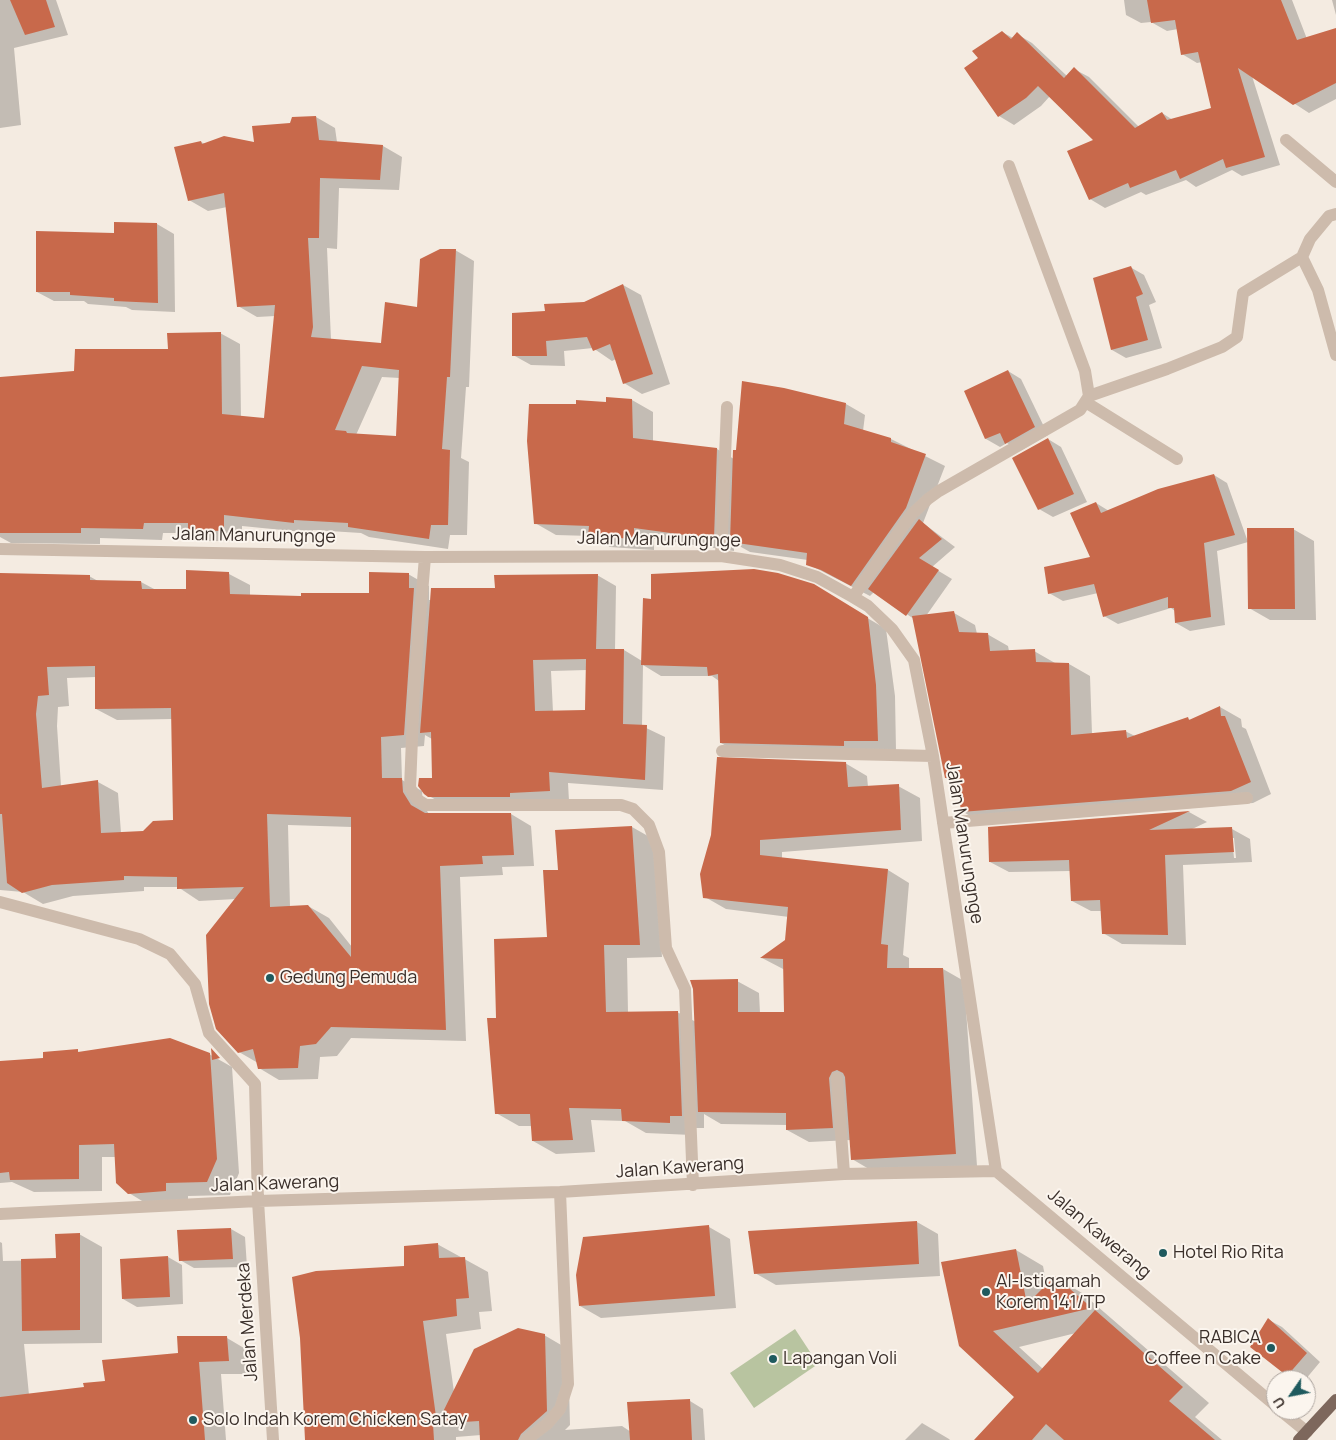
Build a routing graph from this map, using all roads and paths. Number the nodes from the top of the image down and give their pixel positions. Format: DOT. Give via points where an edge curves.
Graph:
graph roads {
  1 [pos="1286,140"];
  2 [pos="1009,166"];
  3 [pos="1336,182"];
  4 [pos="1336,214"];
  5 [pos="1302,257"];
  6 [pos="1336,355"];
  7 [pos="1088,399"];
  8 [pos="727,407"];
  9 [pos="1177,459"];
  10 [pos="0,549"];
  11 [pos="721,556"];
  12 [pos="425,557"];
  13 [pos="853,597"];
  14 [pos="722,751"];
  15 [pos="933,756"];
  16 [pos="1247,798"];
  17 [pos="943,823"];
  18 [pos="0,902"];
  19 [pos="837,1078"];
  20 [pos="996,1171"];
  21 [pos="844,1174"];
  22 [pos="693,1185"];
  23 [pos="560,1192"];
  24 [pos="258,1202"];
  25 [pos="0,1214"];
  26 [pos="1266,1398"];
  27 [pos="1336,1400"];
  28 [pos="1289,1420"];
  29 [pos="1303,1436"];
  30 [pos="273,1440"];
  31 [pos="526,1440"];
  1 -- 3 [label="street"];
  2 -- 7 [label="street" via="1085,372"];
  4 -- 5 [label="street" via="1330,216 1310,239"];
  5 -- 6 [label="street" via="1318,290"];
  5 -- 7 [label="street" via="1243,293 1237,337 1222,347"];
  7 -- 9 [label="street"];
  7 -- 13 [label="street" via="1080,410 928,499 911,515"];
  8 -- 11 [label="street"];
  10 -- 12 [label="street, Jalan Manurungnge"];
  11 -- 12 [label="street, Jalan Manurungnge"];
  11 -- 13 [label="street, Jalan Manurungnge" via="780,565 817,577"];
  12 -- 22 [label="street" via="410,788 426,805 620,805 633,810 649,825 658,852 666,948 685,989"];
  13 -- 15 [label="street, Jalan Manurungnge" via="868,606 892,629 914,660"];
  14 -- 15 [label="street"];
  15 -- 17 [label="street, Jalan Manurungnge"];
  16 -- 17 [label="street"];
  17 -- 20 [label="street, Jalan Manurungnge"];
  18 -- 24 [label="street, Jalan Merdeka" via="139,939 170,954 195,984 209,1033 255,1084"];
  19 -- 21 [label="street"];
  20 -- 21 [label="street, Jalan Kawerang"];
  20 -- 26 [label="street, Jalan Kawerang"];
  21 -- 22 [label="street, Jalan Kawerang"];
  22 -- 23 [label="street, Jalan Kawerang"];
  23 -- 24 [label="street, Jalan Kawerang"];
  23 -- 31 [label="street" via="568,1384 560,1409"];
  24 -- 25 [label="street, Jalan Kawerang"];
  24 -- 30 [label="street, Jalan Merdeka"];
  27 -- 29 [label="main road"];
  28 -- 29 [label="street"];
}
